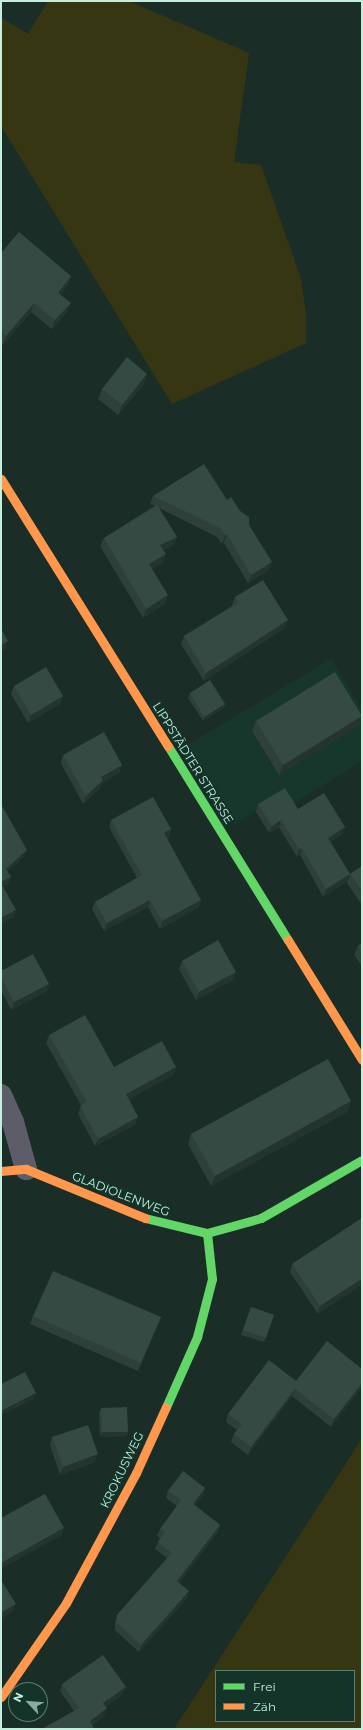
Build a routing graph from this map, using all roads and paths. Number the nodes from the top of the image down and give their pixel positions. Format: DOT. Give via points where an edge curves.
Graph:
graph roads {
  1 [pos="1,479"];
  2 [pos="362,1060"];
  3 [pos="1,1095"];
  4 [pos="362,1160"];
  5 [pos="26,1169"];
  6 [pos="1,1171"];
  7 [pos="207,1233"];
  8 [pos="1,1697"];
  1 -- 2 [label="street, LIPPSTÄDTER STRASSE"];
  3 -- 5 [label="street" via="13,1122"];
  4 -- 7 [label="street, GLADIOLENWEG" via="261,1218"];
  5 -- 6 [label="street, GLADIOLENWEG"];
  5 -- 7 [label="street, GLADIOLENWEG" via="154,1222"];
  7 -- 8 [label="street, KROKUSWEG" via="212,1279 197,1337 136,1473 66,1603"];
}
